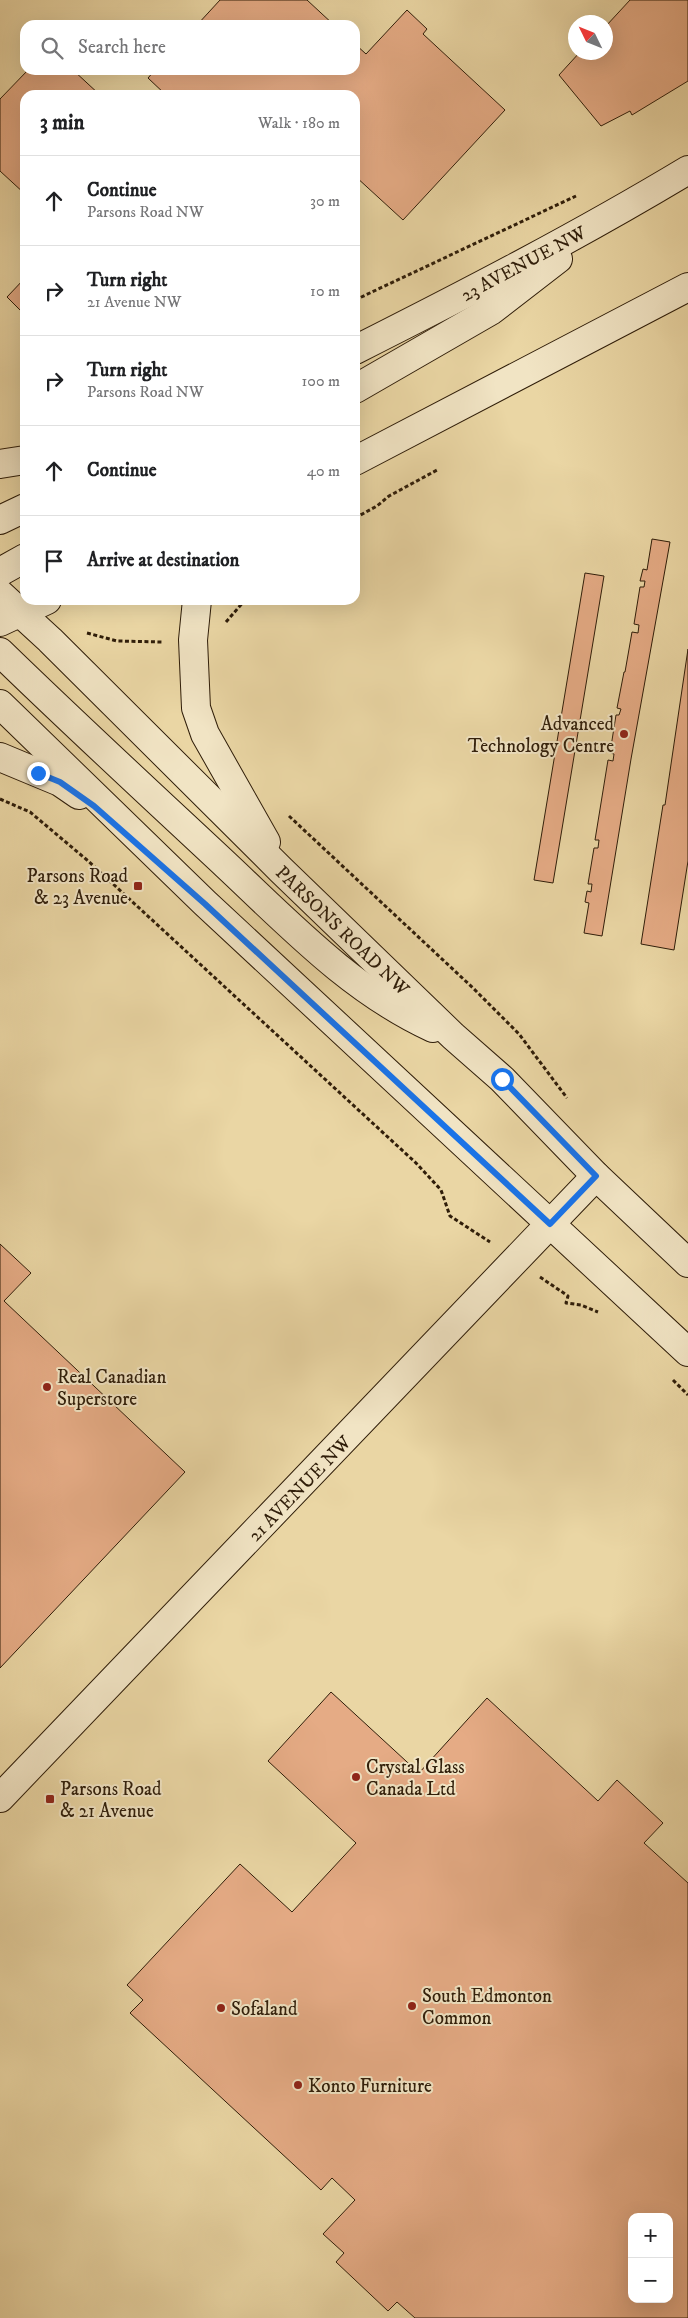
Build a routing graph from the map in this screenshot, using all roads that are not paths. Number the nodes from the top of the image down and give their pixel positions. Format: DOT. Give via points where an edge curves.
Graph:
graph roads {
  1 [pos="688,170"];
  2 [pos="614,214"];
  3 [pos="688,287"];
  4 [pos="360,331"];
  5 [pos="360,347"];
  6 [pos="360,386"];
  7 [pos="360,458"];
  8 [pos="20,461"];
  9 [pos="0,464"];
  10 [pos="20,510"];
  11 [pos="0,520"];
  12 [pos="20,561"];
  13 [pos="0,572"];
  14 [pos="0,594"];
  15 [pos="33,605"];
  16 [pos="196,605"];
  17 [pos="7,614"];
  18 [pos="0,652"];
  19 [pos="0,704"];
  20 [pos="0,757"];
  21 [pos="281,870"];
  22 [pos="205,904"];
  23 [pos="453,1036"];
  24 [pos="596,1176"];
  25 [pos="550,1224"];
  26 [pos="688,1263"];
  27 [pos="688,1352"];
  28 [pos="0,1798"];
  1 -- 2 [label="main road, 23 AVENUE NW"];
  2 -- 4 [label="main road"];
  2 -- 5 [label="main road, 23 AVENUE NW"];
  2 -- 6 [label="main road" via="492,310"];
  3 -- 7 [label="main road"];
  8 -- 9 [label="main road"];
  10 -- 11 [label="main road"];
  12 -- 13 [label="main road"];
  14 -- 17 [label="main road, PARSONS ROAD NW"];
  15 -- 17 [label="main road"];
  16 -- 21 [label="main road" via="192,640 196,708 206,734"];
  17 -- 21 [label="main road, PARSONS ROAD NW"];
  18 -- 23 [label="main road" via="352,980 404,1014"];
  19 -- 22 [label="main road"];
  20 -- 22 [label="main road" via="60,782 94,806"];
  21 -- 23 [label="main road, PARSONS ROAD NW"];
  22 -- 25 [label="main road"];
  23 -- 24 [label="main road, PARSONS ROAD NW" via="502,1079"];
  24 -- 25 [label="main road, 21 AVENUE NW"];
  24 -- 26 [label="main road, PARSONS ROAD NW"];
  25 -- 27 [label="main road"];
  25 -- 28 [label="main road, 21 AVENUE NW"];
}
